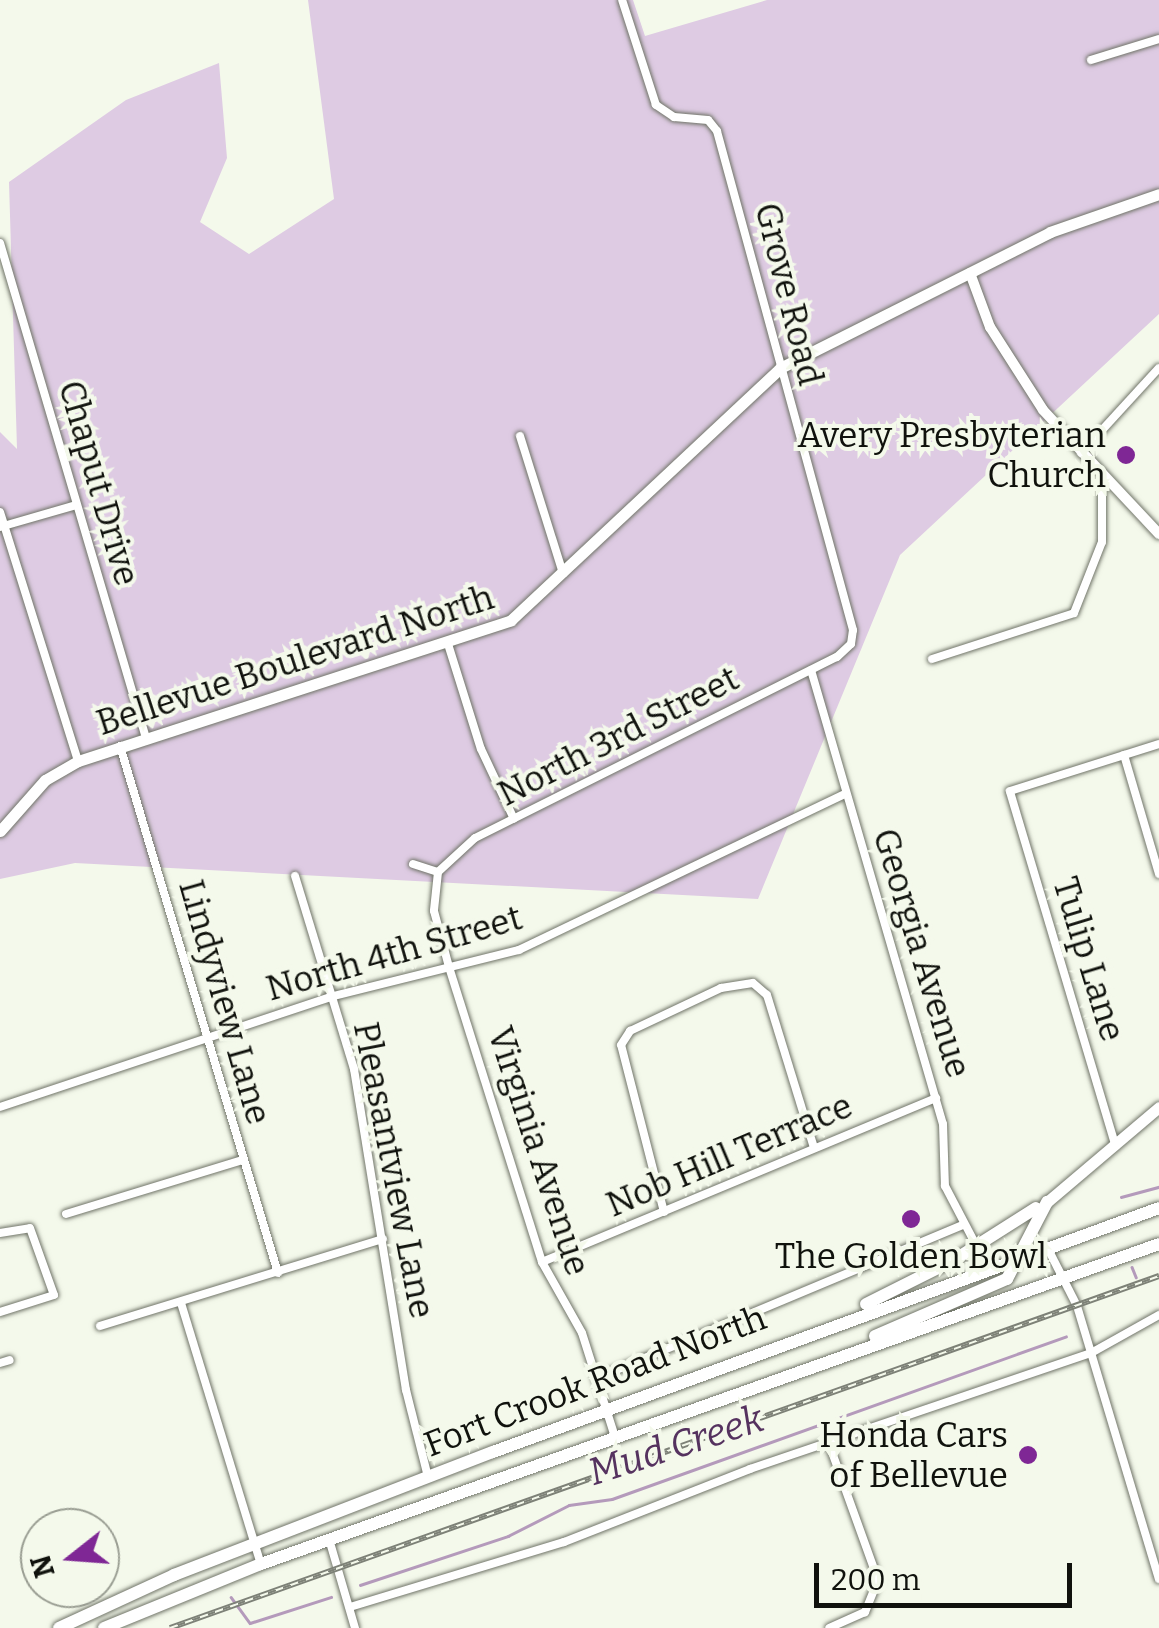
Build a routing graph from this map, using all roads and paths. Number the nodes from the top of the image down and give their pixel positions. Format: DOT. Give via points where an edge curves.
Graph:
graph roads {
  1 [pos="622,0"];
  2 [pos="1159,39"];
  3 [pos="1092,60"];
  4 [pos="1159,194"];
  5 [pos="0,243"];
  6 [pos="970,273"];
  7 [pos="780,368"];
  8 [pos="1159,368"];
  9 [pos="520,436"];
  10 [pos="74,447"];
  11 [pos="62,450"];
  12 [pos="1080,454"];
  13 [pos="1102,477"];
  14 [pos="76,505"];
  15 [pos="0,512"];
  16 [pos="2,527"];
  17 [pos="1159,534"];
  18 [pos="563,572"];
  19 [pos="448,644"];
  20 [pos="850,644"];
  21 [pos="932,659"];
  22 [pos="811,670"];
  23 [pos="146,738"];
  24 [pos="1159,744"];
  25 [pos="120,746"];
  26 [pos="1124,755"];
  27 [pos="78,760"];
  28 [pos="845,794"];
  29 [pos="514,820"];
  30 [pos="0,831"];
  31 [pos="413,864"];
  32 [pos="438,872"];
  33 [pos="1159,874"];
  34 [pos="296,876"];
  35 [pos="449,967"];
  36 [pos="330,997"];
  37 [pos="206,1038"];
  38 [pos="936,1098"];
  39 [pos="1159,1107"];
  40 [pos="0,1108"];
  41 [pos="1115,1144"];
  42 [pos="814,1148"];
  43 [pos="243,1160"];
  44 [pos="1046,1202"];
  45 [pos="1159,1208"];
  46 [pos="664,1212"];
  47 [pos="66,1214"];
  48 [pos="964,1225"];
  49 [pos="0,1233"];
  50 [pos="382,1240"];
  51 [pos="1159,1244"];
  52 [pos="977,1247"];
  53 [pos="1047,1247"];
  54 [pos="1020,1256"];
  55 [pos="542,1262"];
  56 [pos="278,1273"];
  57 [pos="1058,1280"];
  58 [pos="181,1303"];
  59 [pos="0,1312"];
  60 [pos="1159,1314"];
  61 [pos="100,1326"];
  62 [pos="812,1331"];
  63 [pos="1092,1353"];
  64 [pos="837,1356"];
  65 [pos="597,1378"];
  66 [pos="606,1409"];
  67 [pos="616,1440"];
  68 [pos="828,1441"];
  69 [pos="428,1477"];
  70 [pos="329,1539"];
  71 [pos="255,1543"];
  72 [pos="261,1564"];
  73 [pos="1159,1580"];
  74 [pos="350,1608"];
  75 [pos="832,1627"];
  76 [pos="59,1628"];
  77 [pos="104,1628"];
  78 [pos="355,1628"];
  1 -- 7 [label="street, Grove Road" via="656,106 674,117 708,120 717,131"];
  2 -- 3 [label="street"];
  4 -- 6 [label="main road, Bellevue Boulevard North" via="1050,232"];
  5 -- 11 [label="street, Chaput Drive"];
  6 -- 7 [label="main road, Bellevue Boulevard North"];
  6 -- 12 [label="street" via="1000,345"];
  7 -- 18 [label="main road, Bellevue Boulevard North"];
  7 -- 20 [label="street, Grove Road" via="853,630"];
  8 -- 12 [label="street"];
  9 -- 18 [label="street"];
  10 -- 11 [label="street"];
  11 -- 14 [label="street, Chaput Drive"];
  12 -- 13 [label="street"];
  13 -- 17 [label="street"];
  13 -- 21 [label="street" via="1102,542 1074,613"];
  14 -- 16 [label="street"];
  14 -- 23 [label="street, Chaput Drive"];
  15 -- 16 [label="street"];
  16 -- 27 [label="street"];
  18 -- 19 [label="main road, Bellevue Boulevard North" via="511,620"];
  19 -- 23 [label="main road, Bellevue Boulevard North"];
  19 -- 29 [label="street" via="481,749"];
  20 -- 22 [label="street, North 3rd Street"];
  22 -- 28 [label="street, Georgia Avenue"];
  22 -- 29 [label="street, North 3rd Street"];
  23 -- 25 [label="main road, Bellevue Boulevard North"];
  24 -- 26 [label="street"];
  25 -- 27 [label="main road, Bellevue Boulevard North"];
  25 -- 37 [label="street, Lindyview Lane"];
  26 -- 33 [label="street"];
  26 -- 41 [label="street, Tulip Lane" via="1010,791"];
  27 -- 30 [label="main road, Bellevue Boulevard North" via="45,780"];
  28 -- 35 [label="street, North 4th Street" via="519,950"];
  28 -- 38 [label="street, Georgia Avenue"];
  29 -- 32 [label="street, North 3rd Street" via="461,848"];
  31 -- 32 [label="street"];
  32 -- 35 [label="street, Virginia Avenue" via="434,912"];
  34 -- 36 [label="street, Pleasantview Lane"];
  35 -- 36 [label="street, North 4th Street"];
  35 -- 55 [label="street, Virginia Avenue"];
  36 -- 37 [label="street, North 4th Street"];
  36 -- 50 [label="street, Pleasantview Lane" via="354,1069"];
  37 -- 40 [label="street, North 4th Street"];
  37 -- 43 [label="street, Lindyview Lane"];
  38 -- 42 [label="street, Nob Hill Terrace"];
  38 -- 48 [label="street, Georgia Avenue" via="944,1184"];
  39 -- 41 [label="main road"];
  41 -- 44 [label="main road"];
  42 -- 46 [label="street, Nob Hill Terrace"];
  42 -- 46 [label="street" via="760,986 732,984 624,1038 620,1055"];
  43 -- 47 [label="street"];
  43 -- 56 [label="street, Lindyview Lane"];
  44 -- 52 [label="main road"];
  44 -- 54 [label="main road"];
  45 -- 53 [label="main road, Fort Crook Road North"];
  46 -- 55 [label="street, Nob Hill Terrace"];
  48 -- 52 [label="street, Georgia Avenue"];
  48 -- 65 [label="street"];
  49 -- 59 [label="street" via="30,1228 54,1295"];
  50 -- 56 [label="street"];
  50 -- 69 [label="street, Pleasantview Lane" via="406,1390"];
  51 -- 57 [label="main road"];
  52 -- 62 [label="main road"];
  53 -- 54 [label="main road, Fort Crook Road North"];
  53 -- 57 [label="street"];
  54 -- 62 [label="main road, Fort Crook Road North"];
  54 -- 64 [label="main road" via="1000,1284"];
  55 -- 65 [label="street, Virginia Avenue" via="582,1333"];
  56 -- 58 [label="street"];
  57 -- 63 [label="street" via="1072,1294"];
  57 -- 64 [label="main road"];
  58 -- 61 [label="street"];
  58 -- 71 [label="street"];
  60 -- 63 [label="street"];
  62 -- 66 [label="main road, Fort Crook Road North"];
  63 -- 68 [label="street"];
  63 -- 73 [label="street"];
  64 -- 67 [label="main road"];
  65 -- 66 [label="street, Virginia Avenue"];
  66 -- 67 [label="street, Virginia Avenue"];
  66 -- 69 [label="main road, Fort Crook Road North"];
  67 -- 70 [label="main road"];
  68 -- 74 [label="street" via="564,1542"];
  68 -- 75 [label="street" via="878,1580 865,1612"];
  69 -- 71 [label="main road, Fort Crook Road North"];
  70 -- 72 [label="main road"];
  70 -- 74 [label="street"];
  71 -- 72 [label="street"];
  71 -- 76 [label="main road, Fort Crook Road North"];
  72 -- 77 [label="main road"];
  74 -- 78 [label="street"];
}
